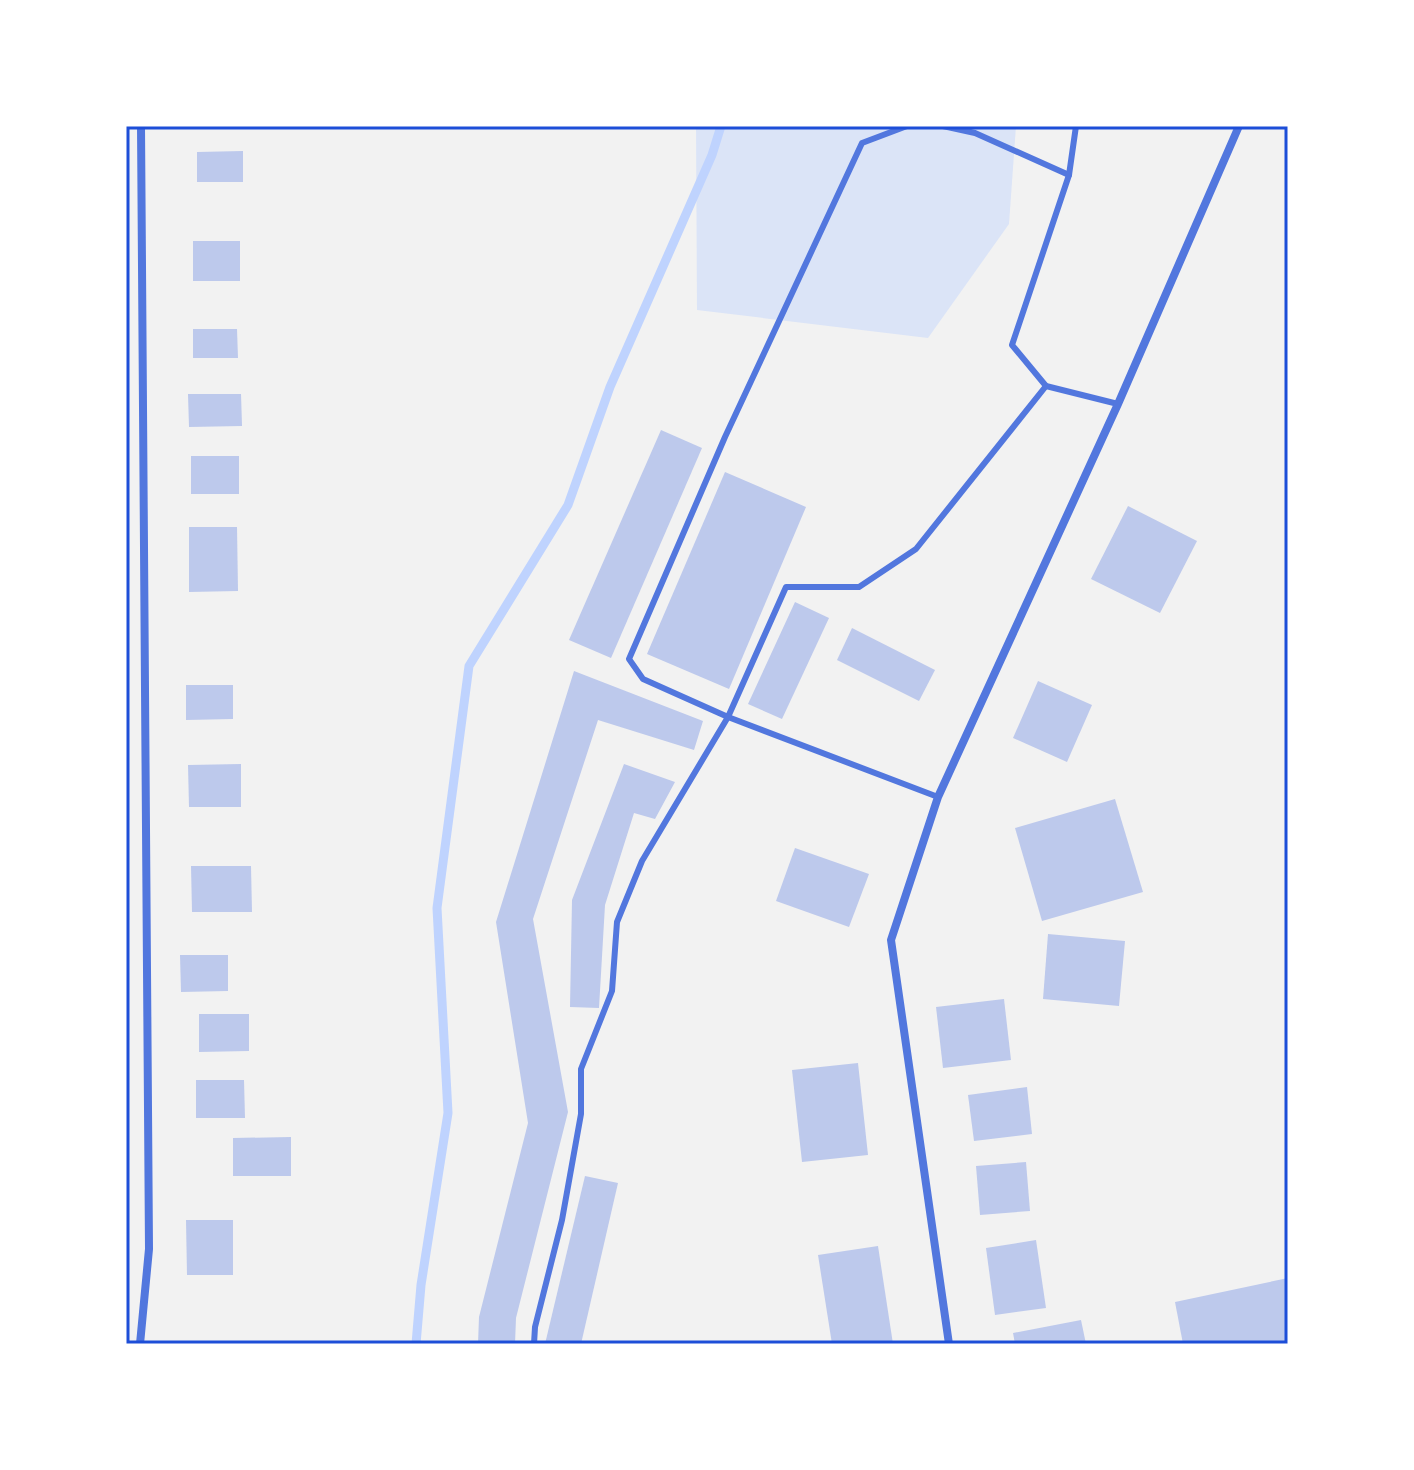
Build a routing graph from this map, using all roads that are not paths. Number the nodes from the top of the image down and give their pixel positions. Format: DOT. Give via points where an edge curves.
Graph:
graph roads {
  1 [pos="141,126"];
  2 [pos="907,126"];
  3 [pos="943,126"];
  4 [pos="1076,126"];
  5 [pos="1239,126"];
  6 [pos="1069,175"];
  7 [pos="1046,386"];
  8 [pos="1118,404"];
  9 [pos="728,717"];
  10 [pos="938,797"];
  11 [pos="140,1344"];
  12 [pos="534,1344"];
  13 [pos="949,1344"];
  1 -- 11 [label="street" via="149,1249"];
  2 -- 9 [label="lane" via="862,143 629,659 643,679"];
  3 -- 6 [label="lane" via="975,133"];
  4 -- 6 [label="lane"];
  5 -- 8 [label="street"];
  6 -- 7 [label="lane" via="1012,345"];
  7 -- 8 [label="lane"];
  7 -- 9 [label="lane" via="916,549 859,587 786,587"];
  8 -- 10 [label="street"];
  9 -- 10 [label="lane"];
  9 -- 12 [label="lane" via="642,861 617,922 612,991 581,1069 581,1114"];
  10 -- 13 [label="street" via="891,940"];
}
